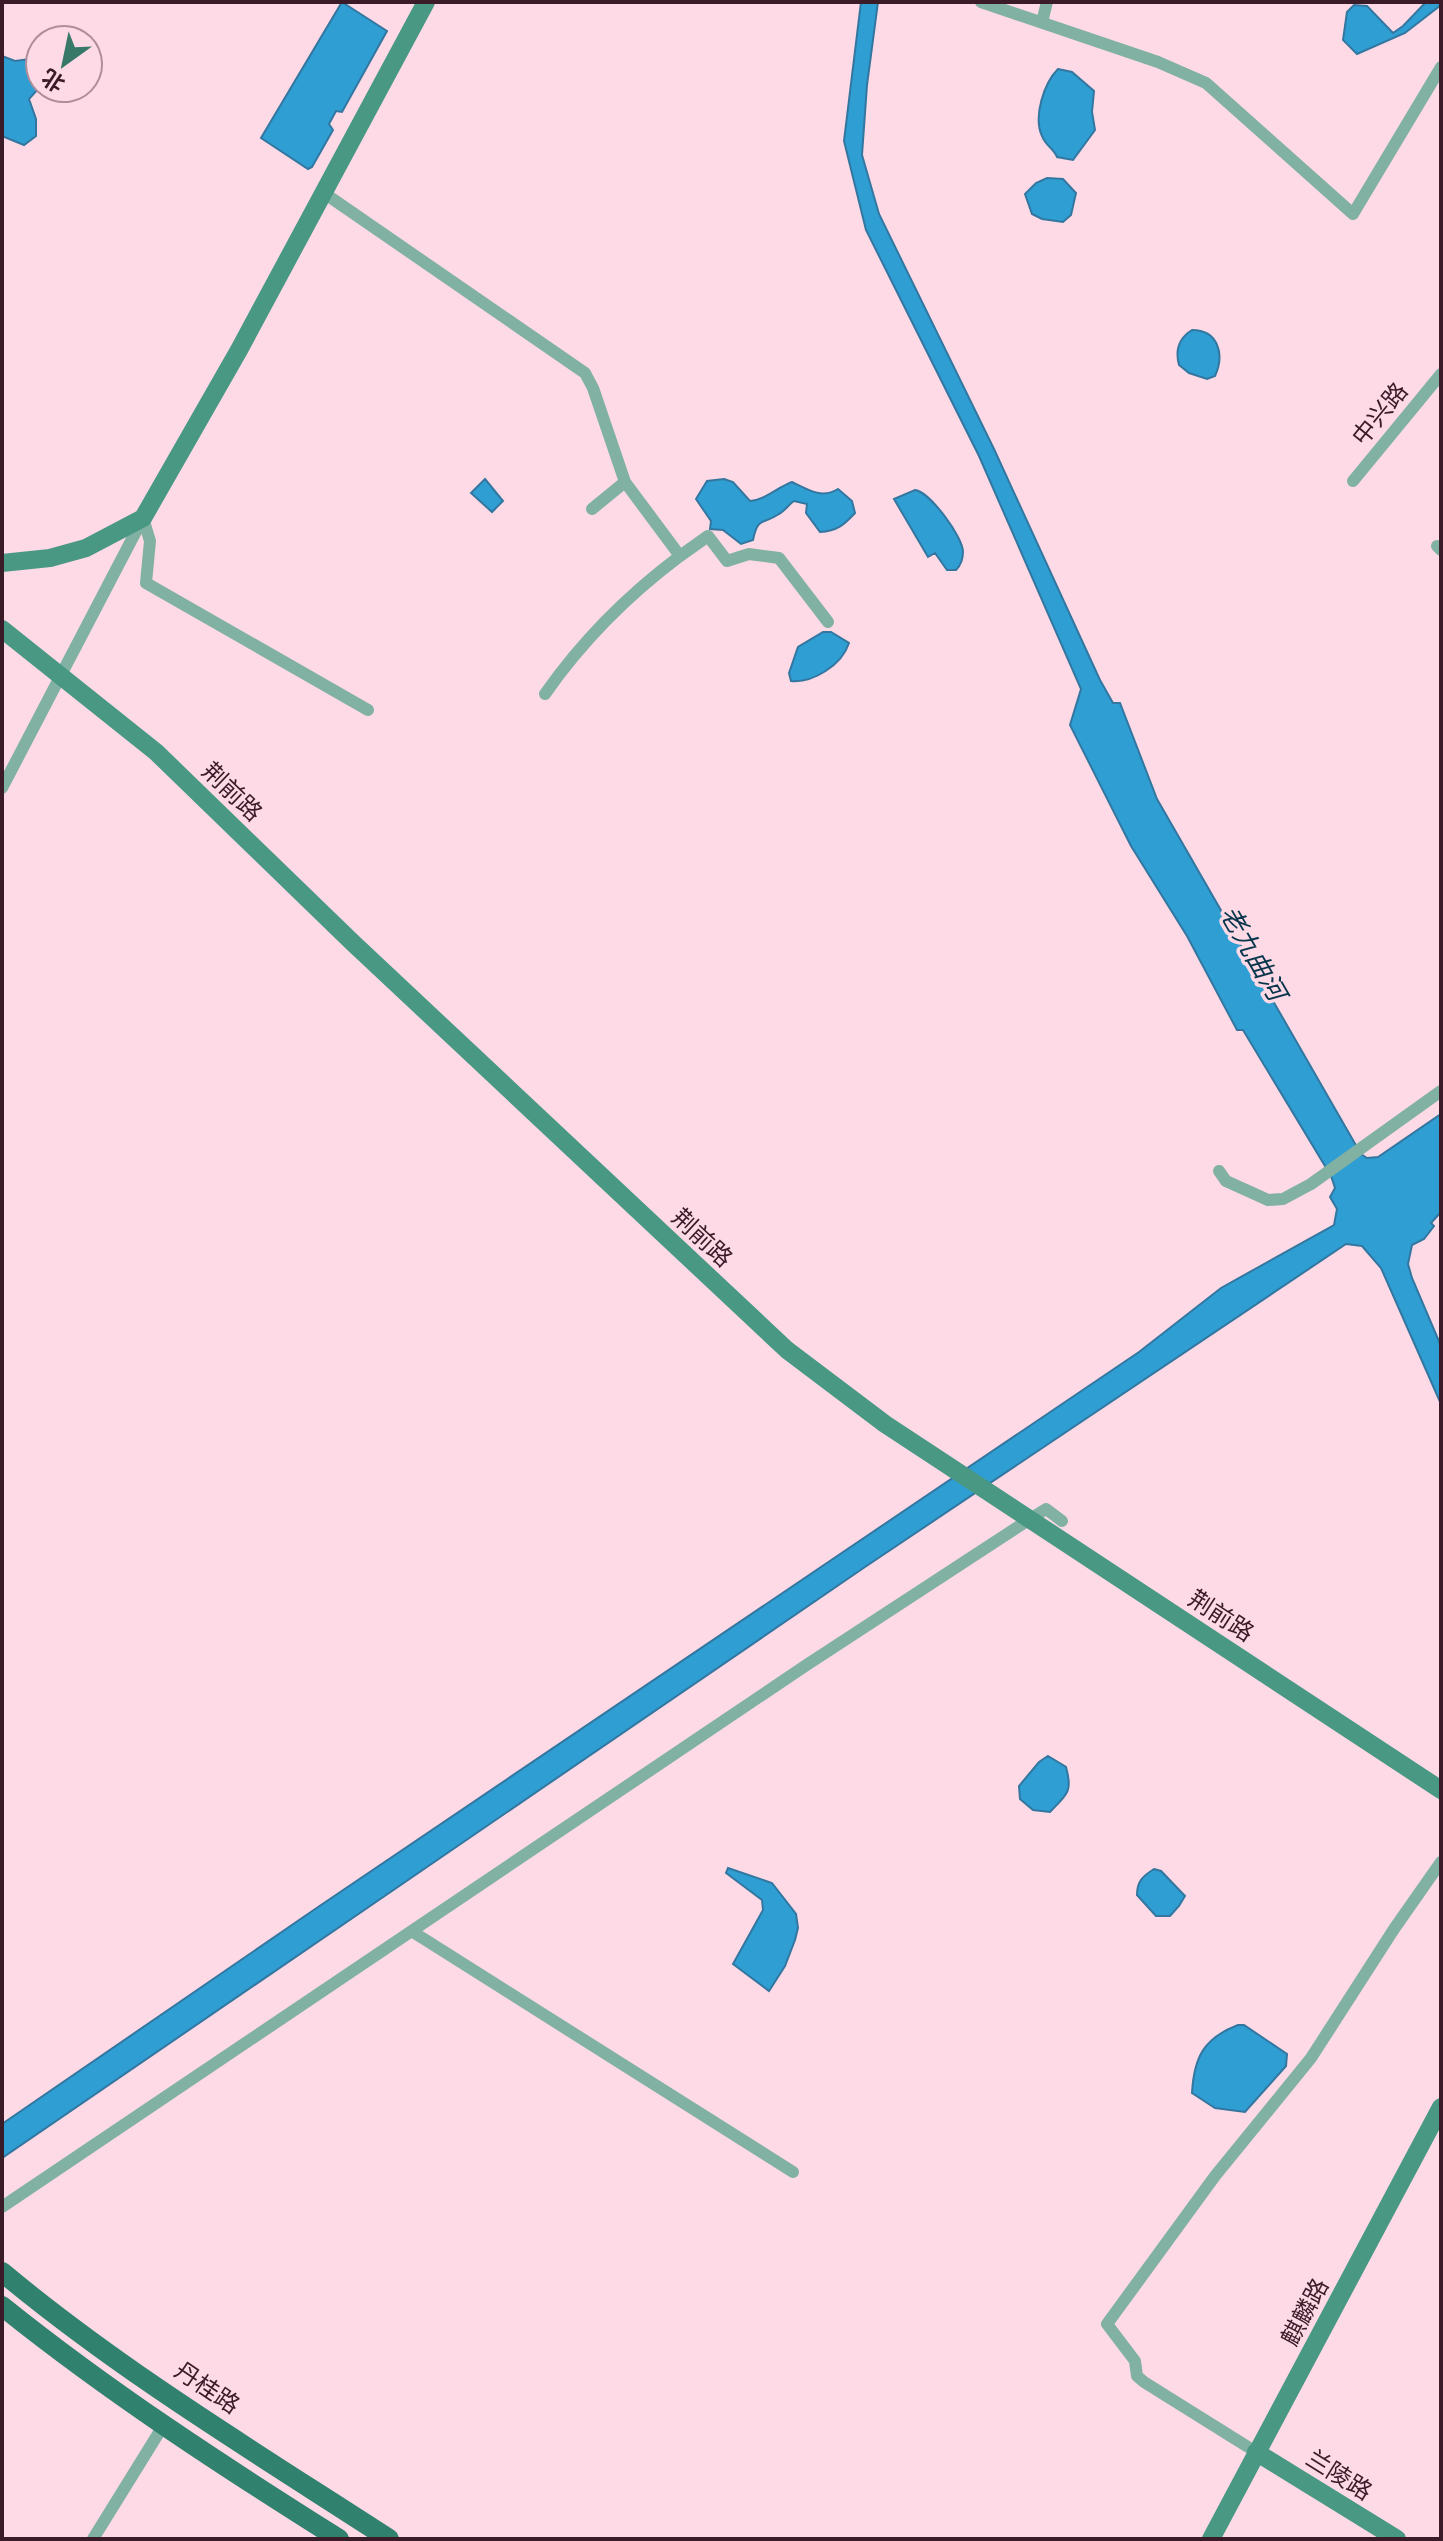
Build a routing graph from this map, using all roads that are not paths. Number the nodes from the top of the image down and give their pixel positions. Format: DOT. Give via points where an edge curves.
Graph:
graph roads {
  1 [pos="426,2"];
  2 [pos="981,2"];
  3 [pos="1047,2"];
  4 [pos="1042,22"];
  5 [pos="1441,67"];
  6 [pos="324,193"];
  7 [pos="1441,374"];
  8 [pos="1353,481"];
  9 [pos="625,482"];
  10 [pos="592,509"];
  11 [pos="143,518"];
  12 [pos="680,556"];
  13 [pos="2,563"];
  14 [pos="828,622"];
  15 [pos="2,629"];
  16 [pos="61,675"];
  17 [pos="545,694"];
  18 [pos="368,710"];
  19 [pos="2,788"];
  20 [pos="1441,1091"];
  21 [pos="1219,1171"];
  22 [pos="1030,1519"];
  23 [pos="1062,1521"];
  24 [pos="1441,1790"];
  25 [pos="1441,1862"];
  26 [pos="413,1932"];
  27 [pos="1441,2107"];
  28 [pos="793,2172"];
  29 [pos="2,2207"];
  30 [pos="2,2272"];
  31 [pos="2,2306"];
  32 [pos="163,2426"];
  33 [pos="1256,2452"];
  34 [pos="93,2539"];
  35 [pos="339,2539"];
  36 [pos="389,2539"];
  37 [pos="1211,2539"];
  38 [pos="1397,2539"];
  1 -- 6 [label="street"];
  2 -- 4 [label="street"];
  3 -- 4 [label="street"];
  4 -- 5 [label="street" via="1206,83 1353,214"];
  6 -- 9 [label="street" via="585,373"];
  6 -- 11 [label="street"];
  7 -- 8 [label="street, 中兴路"];
  9 -- 10 [label="street"];
  9 -- 12 [label="street"];
  11 -- 13 [label="street" via="86,548"];
  11 -- 16 [label="street"];
  11 -- 18 [label="street" via="150,541 146,583"];
  12 -- 14 [label="street" via="708,536 727,561 749,554 779,558"];
  12 -- 17 [label="street" via="644,583 568,662"];
  15 -- 16 [label="street, 荆前路"];
  16 -- 19 [label="street"];
  16 -- 22 [label="street, 荆前路" via="156,752 787,1350 885,1424"];
  20 -- 21 [label="street" via="1283,1199 1268,1200 1226,1181"];
  22 -- 23 [label="street" via="1046,1509"];
  22 -- 24 [label="street, 荆前路"];
  22 -- 26 [label="street"];
  25 -- 33 [label="street" via="1311,2058 1215,2176 1107,2324 1135,2361 1137,2376"];
  26 -- 28 [label="street"];
  26 -- 29 [label="street"];
  27 -- 33 [label="street, 麒麟路"];
  30 -- 36 [label="main road, 丹桂路" via="186,2406"];
  31 -- 32 [label="main road"];
  32 -- 34 [label="street"];
  32 -- 35 [label="main road"];
  33 -- 37 [label="street, 麒麟路"];
  33 -- 38 [label="street, 兰陵路"];
}
